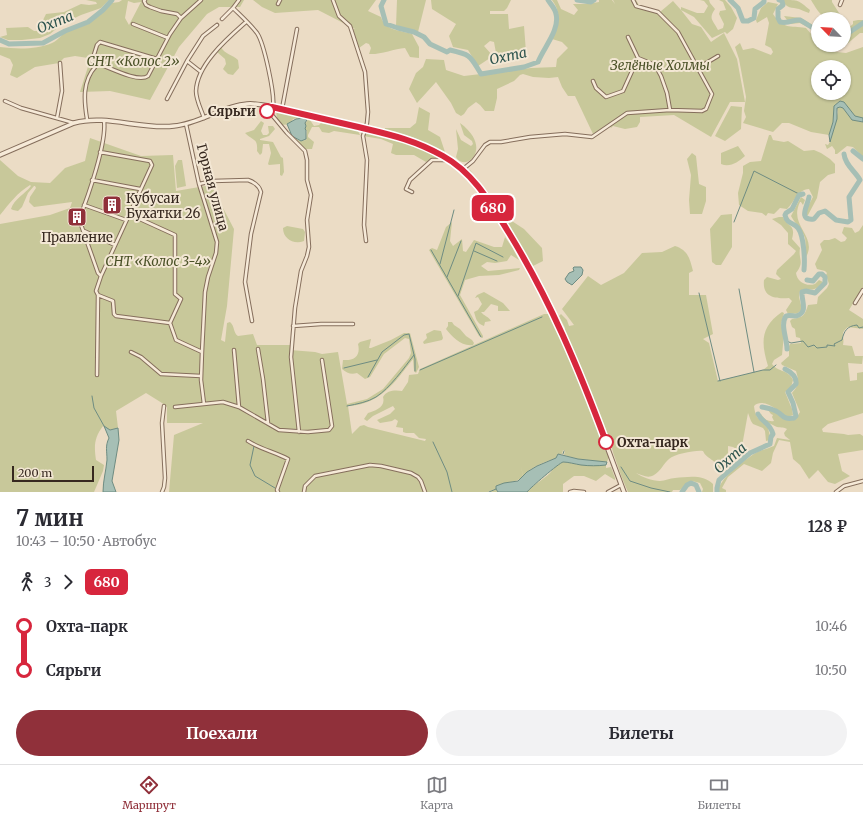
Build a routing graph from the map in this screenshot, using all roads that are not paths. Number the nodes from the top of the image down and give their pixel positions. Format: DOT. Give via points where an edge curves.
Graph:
graph roads {
  1 [pos="145,0"];
  2 [pos="239,0"];
  3 [pos="280,0"];
  4 [pos="333,0"];
  5 [pos="633,0"];
  6 [pos="842,0"];
  7 [pos="199,1"];
  8 [pos="278,4"];
  9 [pos="840,5"];
  10 [pos="233,8"];
  11 [pos="182,18"];
  12 [pos="222,19"];
  13 [pos="246,22"];
  14 [pos="133,24"];
  15 [pos="216,25"];
  16 [pos="297,30"];
  17 [pos="628,37"];
  18 [pos="168,38"];
  19 [pos="718,56"];
  20 [pos="638,58"];
  21 [pos="157,59"];
  22 [pos="187,61"];
  23 [pos="60,63"];
  24 [pos="96,66"];
  25 [pos="698,68"];
  26 [pos="201,72"];
  27 [pos="593,81"];
  28 [pos="167,99"];
  29 [pos="5,101"];
  30 [pos="272,107"];
  31 [pos="282,109"];
  32 [pos="670,110"];
  33 [pos="57,118"];
  34 [pos="204,118"];
  35 [pos="87,119"];
  36 [pos="104,120"];
  37 [pos="74,123"];
  38 [pos="186,124"];
  39 [pos="365,129"];
  40 [pos="100,152"];
  41 [pos="0,155"];
  42 [pos="449,160"];
  43 [pos="462,170"];
  44 [pos="92,180"];
  45 [pos="199,184"];
  46 [pos="140,190"];
  47 [pos="412,192"];
  48 [pos="84,205"];
  49 [pos="129,214"];
  50 [pos="126,220"];
  51 [pos="83,231"];
  52 [pos="366,241"];
  53 [pos="115,246"];
  54 [pos="101,276"];
  55 [pos="863,290"];
  56 [pos="98,295"];
  57 [pos="855,303"];
  58 [pos="252,321"];
  59 [pos="170,324"];
  60 [pos="353,324"];
  61 [pos="294,326"];
  62 [pos="258,349"];
  63 [pos="234,350"];
  64 [pos="131,352"];
  65 [pos="202,352"];
  66 [pos="322,360"];
  67 [pos="97,375"];
  68 [pos="201,376"];
  69 [pos="204,404"];
  70 [pos="164,406"];
  71 [pos="175,407"];
  72 [pos="239,407"];
  73 [pos="268,423"];
  74 [pos="299,432"];
  75 [pos="248,441"];
  76 [pos="863,481"];
  77 [pos="621,485"];
  78 [pos="277,491"];
  79 [pos="162,492"];
  80 [pos="304,492"];
  81 [pos="425,492"];
  82 [pos="570,492"];
  83 [pos="584,492"];
  84 [pos="608,492"];
  85 [pos="624,492"];
  86 [pos="836,492"];
  1 -- 11 [label="street" via="146,5 150,7 177,14"];
  2 -- 10 [label="street"];
  3 -- 8 [label="street"];
  4 -- 39 [label="street" via="340,16 351,29 365,72 368,112"];
  5 -- 25 [label="street" via="636,6 658,12 678,32"];
  6 -- 9 [label="street"];
  7 -- 11 [label="street"];
  10 -- 12 [label="street"];
  10 -- 13 [label="street"];
  11 -- 18 [label="street"];
  13 -- 26 [label="street" via="228,37"];
  13 -- 30 [label="street" via="257,33 262,43 274,101"];
  14 -- 18 [label="street"];
  15 -- 22 [label="street" via="203,36"];
  16 -- 31 [label="street"];
  17 -- 20 [label="street"];
  18 -- 21 [label="street"];
  19 -- 25 [label="street"];
  20 -- 27 [label="street" via="623,91 606,97 596,88"];
  20 -- 32 [label="street" via="655,65 668,93"];
  21 -- 24 [label="street" via="148,76 143,78 120,73 99,64"];
  21 -- 24 [label="street" via="100,42 92,61"];
  22 -- 26 [label="street"];
  22 -- 28 [label="street"];
  23 -- 33 [label="street" via="62,91"];
  24 -- 35 [label="street" via="84,93"];
  25 -- 32 [label="street" via="712,94 706,109"];
  26 -- 34 [label="street" via="196,92"];
  29 -- 33 [label="street"];
  30 -- 31 [label="street"];
  30 -- 34 [label="street" via="241,105"];
  30 -- 61 [label="street" via="272,115 305,151 311,195 307,220 308,251 301,271 294,308"];
  31 -- 39 [label="street"];
  32 -- 43 [label="street" via="627,114 592,137 565,134 490,142 474,161"];
  33 -- 37 [label="street"];
  34 -- 38 [label="street"];
  35 -- 36 [label="street"];
  35 -- 37 [label="street"];
  36 -- 38 [label="street" via="159,127"];
  36 -- 40 [label="street"];
  37 -- 41 [label="street"];
  38 -- 45 [label="street, Горная улица"];
  39 -- 42 [label="street" via="412,141"];
  39 -- 52 [label="street" via="363,136 367,160 364,225"];
  40 -- 44 [label="street"];
  40 -- 46 [label="street" via="150,162 152,165"];
  42 -- 43 [label="street"];
  42 -- 47 [label="street" via="432,160 410,180 406,189"];
  43 -- 77 [label="street" via="478,186 497,214 551,309"];
  44 -- 46 [label="street"];
  44 -- 48 [label="street"];
  45 -- 58 [label="street" via="248,180 260,188 245,282"];
  45 -- 65 [label="street, Горная улица" via="217,242 205,292"];
  46 -- 49 [label="street"];
  48 -- 50 [label="street"];
  48 -- 51 [label="street" via="79,219"];
  49 -- 50 [label="street"];
  49 -- 59 [label="street" via="175,235 175,294 181,299"];
  50 -- 53 [label="street"];
  51 -- 53 [label="street"];
  51 -- 54 [label="street"];
  53 -- 54 [label="street"];
  54 -- 56 [label="street" via="96,291"];
  55 -- 57 [label="street"];
  56 -- 59 [label="street" via="113,301 116,316"];
  56 -- 67 [label="street"];
  59 -- 65 [label="street" via="176,340"];
  60 -- 61 [label="street"];
  61 -- 74 [label="street" via="291,364"];
  62 -- 73 [label="street"];
  63 -- 72 [label="street"];
  64 -- 68 [label="street" via="162,374"];
  65 -- 68 [label="street, Горная улица"];
  66 -- 74 [label="street" via="332,426 329,430"];
  68 -- 69 [label="street, Горная улица"];
  69 -- 71 [label="street"];
  69 -- 72 [label="street" via="223,402"];
  70 -- 79 [label="street" via="162,423 165,478"];
  72 -- 73 [label="street"];
  73 -- 74 [label="street" via="279,430"];
  75 -- 78 [label="street" via="288,459"];
  76 -- 86 [label="street" via="844,486"];
  77 -- 84 [label="street"];
  77 -- 85 [label="street"];
  80 -- 81 [label="street" via="305,486 315,476 370,465 410,473 418,477"];
  82 -- 83 [label="street"];
}
